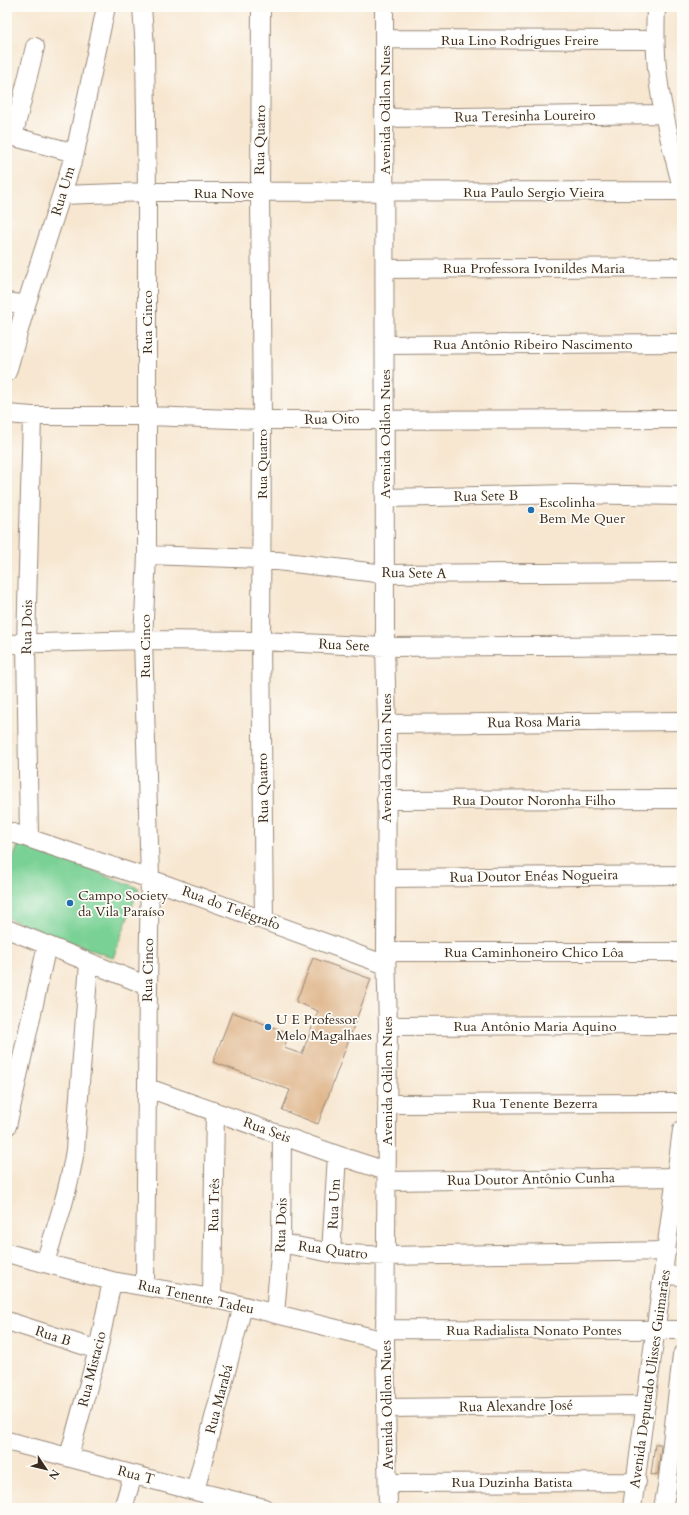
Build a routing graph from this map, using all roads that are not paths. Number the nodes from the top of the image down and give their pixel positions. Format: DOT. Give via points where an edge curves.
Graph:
graph roads {
  1 [pos="106,7"];
  2 [pos="142,7"];
  3 [pos="261,7"];
  4 [pos="384,7"];
  5 [pos="656,7"];
  6 [pos="384,39"];
  7 [pos="655,40"];
  8 [pos="35,47"];
  9 [pos="664,114"];
  10 [pos="385,118"];
  11 [pos="10,136"];
  12 [pos="75,153"];
  13 [pos="682,188"];
  14 [pos="682,191"];
  15 [pos="147,192"];
  16 [pos="385,192"];
  17 [pos="260,193"];
  18 [pos="62,195"];
  19 [pos="682,267"];
  20 [pos="385,269"];
  21 [pos="7,302"];
  22 [pos="26,305"];
  23 [pos="682,343"];
  24 [pos="385,345"];
  25 [pos="7,372"];
  26 [pos="7,414"];
  27 [pos="32,416"];
  28 [pos="147,416"];
  29 [pos="386,419"];
  30 [pos="682,419"];
  31 [pos="262,420"];
  32 [pos="682,496"];
  33 [pos="386,498"];
  34 [pos="147,555"];
  35 [pos="261,559"];
  36 [pos="682,572"];
  37 [pos="386,574"];
  38 [pos="143,640"];
  39 [pos="261,641"];
  40 [pos="7,644"];
  41 [pos="26,644"];
  42 [pos="682,645"];
  43 [pos="385,647"];
  44 [pos="682,721"];
  45 [pos="387,724"];
  46 [pos="682,799"];
  47 [pos="386,800"];
  48 [pos="7,831"];
  49 [pos="29,838"];
  50 [pos="682,875"];
  51 [pos="387,878"];
  52 [pos="150,879"];
  53 [pos="264,921"];
  54 [pos="7,929"];
  55 [pos="47,945"];
  56 [pos="682,952"];
  57 [pos="386,959"];
  58 [pos="89,963"];
  59 [pos="148,986"];
  60 [pos="682,1025"];
  61 [pos="388,1026"];
  62 [pos="148,1088"];
  63 [pos="682,1103"];
  64 [pos="387,1104"];
  65 [pos="215,1112"];
  66 [pos="7,1126"];
  67 [pos="682,1130"];
  68 [pos="282,1136"];
  69 [pos="337,1155"];
  70 [pos="387,1176"];
  71 [pos="676,1177"];
  72 [pos="281,1243"];
  73 [pos="667,1251"];
  74 [pos="7,1253"];
  75 [pos="331,1253"];
  76 [pos="386,1256"];
  77 [pos="45,1262"];
  78 [pos="664,1275"];
  79 [pos="682,1276"];
  80 [pos="112,1281"];
  81 [pos="145,1286"];
  82 [pos="212,1298"];
  83 [pos="243,1306"];
  84 [pos="275,1314"];
  85 [pos="7,1321"];
  86 [pos="657,1330"];
  87 [pos="682,1330"];
  88 [pos="385,1335"];
  89 [pos="98,1350"];
  90 [pos="682,1355"];
  91 [pos="646,1405"];
  92 [pos="386,1408"];
  93 [pos="7,1441"];
  94 [pos="69,1456"];
  95 [pos="133,1475"];
  96 [pos="637,1482"];
  97 [pos="388,1483"];
  98 [pos="201,1497"];
  99 [pos="123,1508"];
  100 [pos="264,1508"];
  101 [pos="388,1508"];
  102 [pos="632,1508"];
  103 [pos="663,1508"];
  1 -- 12 [label="street, Rua Um"];
  2 -- 15 [label="street, Rua Cinco"];
  3 -- 17 [label="street, Rua Quatro"];
  4 -- 6 [label="street, Avenida Odilon Nues"];
  5 -- 7 [label="street"];
  6 -- 7 [label="street, Rua Lino Rodrigues Freire"];
  6 -- 10 [label="street, Avenida Odilon Nues"];
  7 -- 9 [label="street"];
  8 -- 11 [label="street"];
  9 -- 10 [label="street, Rua Teresinha Loureiro"];
  9 -- 13 [label="street"];
  10 -- 16 [label="street, Avenida Odilon Nues"];
  11 -- 12 [label="street"];
  12 -- 18 [label="street, Rua Um"];
  14 -- 16 [label="street, Rua Paulo Sergio Vieira"];
  15 -- 17 [label="street, Rua Nove"];
  15 -- 18 [label="street, Rua Nove"];
  15 -- 28 [label="street, Rua Cinco"];
  16 -- 17 [label="street, Rua Nove"];
  16 -- 20 [label="street, Avenida Odilon Nues"];
  17 -- 31 [label="street, Rua Quatro"];
  18 -- 22 [label="street, Rua Um"];
  19 -- 20 [label="street, Rua Professora Ivonildes Maria"];
  20 -- 24 [label="street, Avenida Odilon Nues"];
  21 -- 22 [label="street"];
  22 -- 25 [label="street, Rua Um"];
  23 -- 24 [label="street, Rua Antônio Ribeiro Nascimento"];
  24 -- 29 [label="street, Avenida Odilon Nues"];
  26 -- 27 [label="street, Rua Oito"];
  27 -- 28 [label="street, Rua Oito"];
  27 -- 41 [label="street, Rua Dois"];
  28 -- 31 [label="street, Rua Oito"];
  28 -- 34 [label="street, Rua Cinco"];
  29 -- 30 [label="street, Rua Oito"];
  29 -- 31 [label="street, Rua Oito"];
  29 -- 33 [label="street, Avenida Odilon Nues"];
  31 -- 35 [label="street, Rua Quatro"];
  32 -- 33 [label="street, Rua Sete B" via="570,494"];
  33 -- 37 [label="street, Avenida Odilon Nues"];
  34 -- 35 [label="street, Rua Sete A"];
  34 -- 38 [label="street, Rua Cinco"];
  35 -- 37 [label="street, Rua Sete A"];
  35 -- 39 [label="street, Rua Quatro"];
  36 -- 37 [label="street, Rua Sete A"];
  37 -- 43 [label="street, Avenida Odilon Nues"];
  38 -- 39 [label="street, Rua Sete"];
  38 -- 41 [label="street, Rua Sete"];
  38 -- 52 [label="street, Rua Cinco"];
  39 -- 43 [label="street, Rua Sete"];
  39 -- 53 [label="street, Rua Quatro"];
  40 -- 41 [label="street, Rua Sete"];
  41 -- 49 [label="street, Rua Dois"];
  42 -- 43 [label="street, Rua Sete"];
  43 -- 45 [label="street, Avenida Odilon Nues"];
  44 -- 45 [label="street, Rua Rosa Maria"];
  45 -- 47 [label="street, Avenida Odilon Nues"];
  46 -- 47 [label="street, Rua Doutor Noronha Filho"];
  47 -- 51 [label="street, Avenida Odilon Nues"];
  48 -- 49 [label="street, Rua do Telégrafo"];
  49 -- 52 [label="street, Rua do Telégrafo"];
  50 -- 51 [label="street, Rua Doutor Enéas Nogueira"];
  51 -- 57 [label="street, Avenida Odilon Nues"];
  52 -- 53 [label="street, Rua do Telégrafo"];
  52 -- 59 [label="street, Rua Cinco"];
  53 -- 57 [label="street, Rua do Telégrafo"];
  54 -- 55 [label="street"];
  55 -- 58 [label="street"];
  55 -- 66 [label="street"];
  56 -- 57 [label="street, Rua Caminhoneiro Chico Lôa"];
  57 -- 61 [label="street, Avenida Odilon Nues"];
  58 -- 59 [label="street"];
  58 -- 77 [label="street" via="75,1150 61,1214"];
  59 -- 62 [label="street, Rua Cinco"];
  60 -- 61 [label="street, Rua Antônio Maria Aquino"];
  61 -- 64 [label="street, Avenida Odilon Nues"];
  62 -- 65 [label="street, Rua Seis"];
  62 -- 81 [label="street, Rua Cinco"];
  63 -- 64 [label="street, Rua Tenente Bezerra"];
  64 -- 70 [label="street, Avenida Odilon Nues"];
  65 -- 68 [label="street, Rua Seis"];
  65 -- 82 [label="street, Rua Três"];
  67 -- 71 [label="street, Avenida Deputado Ulisses Guimarães"];
  68 -- 69 [label="street, Rua Seis"];
  68 -- 72 [label="street, Rua Dois"];
  69 -- 70 [label="street, Rua Seis"];
  69 -- 75 [label="street, Rua Um"];
  70 -- 71 [label="street, Rua Doutor Antônio Cunha"];
  70 -- 76 [label="street, Avenida Odilon Nues"];
  71 -- 73 [label="street, Avenida Deputado Ulisses Guimarães"];
  72 -- 75 [label="street, Rua Quatro"];
  72 -- 84 [label="street, Rua Dois"];
  73 -- 76 [label="street"];
  73 -- 78 [label="street, Avenida Deputado Ulisses Guimarães"];
  74 -- 77 [label="street, Rua Tenente Tadeu"];
  75 -- 76 [label="street, Rua Quatro"];
  76 -- 88 [label="street, Avenida Odilon Nues"];
  77 -- 80 [label="street, Rua Tenente Tadeu"];
  78 -- 79 [label="street"];
  78 -- 86 [label="street, Avenida Deputado Ulisses Guimarães"];
  80 -- 81 [label="street, Rua Tenente Tadeu"];
  80 -- 89 [label="street, Rua Mistacio"];
  81 -- 82 [label="street, Rua Tenente Tadeu"];
  82 -- 83 [label="street, Rua Tenente Tadeu"];
  83 -- 84 [label="street, Rua Tenente Tadeu"];
  83 -- 98 [label="street, Rua Marabá"];
  84 -- 88 [label="street, Rua Tenente Tadeu"];
  85 -- 89 [label="street, Rua B"];
  86 -- 87 [label="street, Rua Radialista Nonato Pontes"];
  86 -- 88 [label="street, Rua Radialista Nonato Pontes"];
  86 -- 91 [label="street, Avenida Deputado Ulisses Guimarães"];
  88 -- 92 [label="street, Avenida Odilon Nues"];
  89 -- 94 [label="street, Rua Mistacio"];
  90 -- 103 [label="street, Avenida Deputado Ulisses Guimarães"];
  91 -- 92 [label="street, Rua Alexandre José"];
  91 -- 96 [label="street, Avenida Deputado Ulisses Guimarães"];
  92 -- 97 [label="street, Avenida Odilon Nues"];
  93 -- 94 [label="street, Rua T"];
  94 -- 95 [label="street, Rua T"];
  95 -- 98 [label="street, Rua T"];
  95 -- 99 [label="street"];
  96 -- 97 [label="street, Rua Duzinha Batista"];
  96 -- 102 [label="street, Avenida Deputado Ulisses Guimarães"];
  97 -- 101 [label="street, Avenida Odilon Nues"];
  98 -- 100 [label="street, Rua T"];
}
